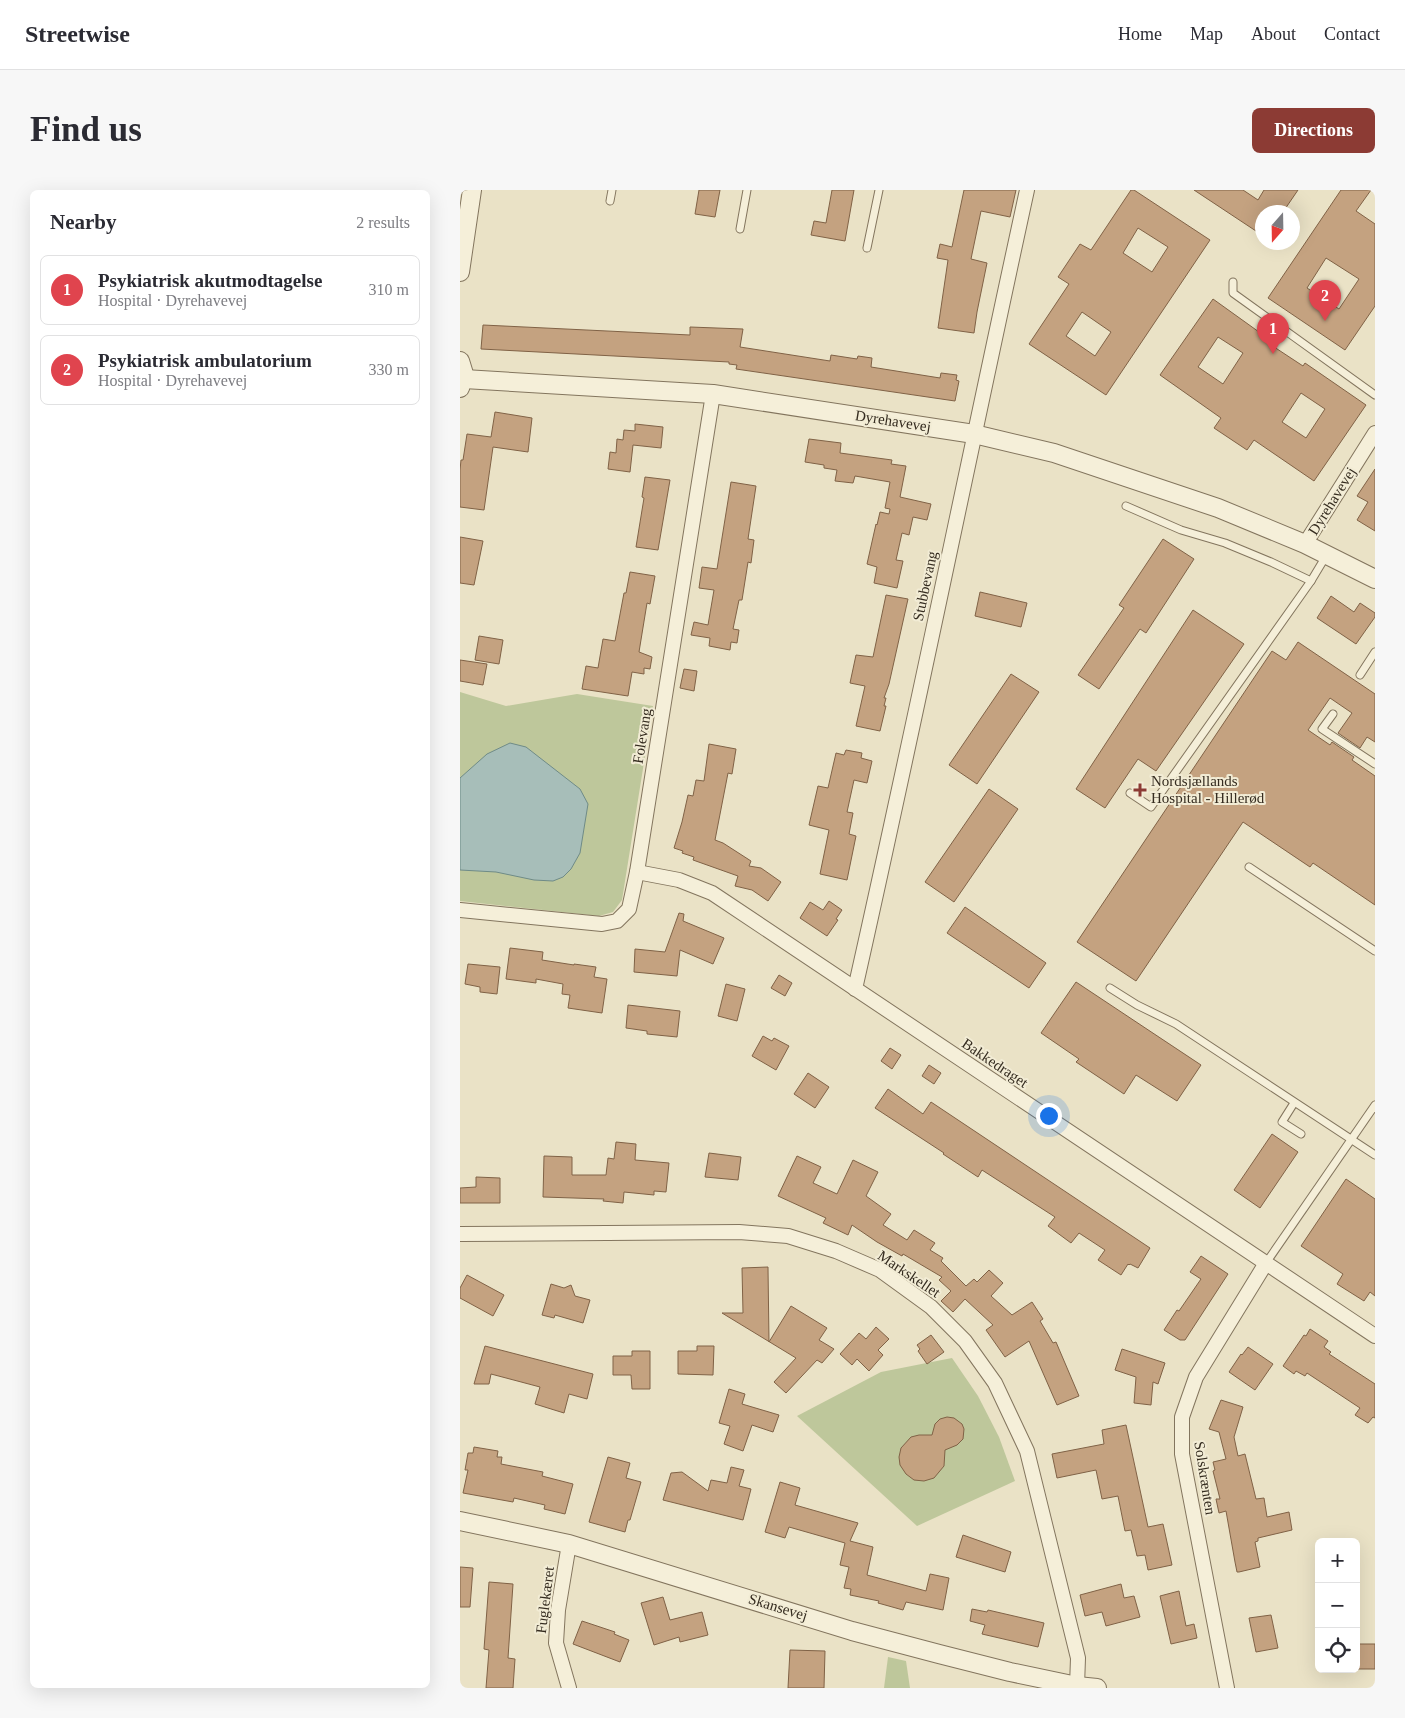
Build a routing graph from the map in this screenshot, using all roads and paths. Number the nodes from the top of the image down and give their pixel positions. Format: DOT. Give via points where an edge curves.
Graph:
graph roads {
  1 [pos="472,190"];
  2 [pos="612,190"];
  3 [pos="747,190"];
  4 [pos="879,190"];
  5 [pos="1027,190"];
  6 [pos="610,201"];
  7 [pos="740,229"];
  8 [pos="868,248"];
  9 [pos="461,265"];
  10 [pos="1233,282"];
  11 [pos="460,361"];
  12 [pos="462,384"];
  13 [pos="713,394"];
  14 [pos="1375,396"];
  15 [pos="1375,433"];
  16 [pos="974,434"];
  17 [pos="1126,506"];
  18 [pos="1305,544"];
  19 [pos="1327,555"];
  20 [pos="1375,579"];
  21 [pos="1311,582"];
  22 [pos="1375,652"];
  23 [pos="1360,675"];
  24 [pos="1333,714"];
  25 [pos="1375,764"];
  26 [pos="1130,793"];
  27 [pos="1249,868"];
  28 [pos="637,872"];
  29 [pos="460,910"];
  30 [pos="1375,951"];
  31 [pos="1110,988"];
  32 [pos="855,989"];
  33 [pos="1294,1103"];
  34 [pos="1375,1105"];
  35 [pos="1301,1134"];
  36 [pos="1351,1140"];
  37 [pos="1375,1156"];
  38 [pos="460,1234"];
  39 [pos="1266,1263"];
  40 [pos="1375,1336"];
  41 [pos="460,1521"];
  42 [pos="569,1544"];
  43 [pos="1077,1686"];
  44 [pos="569,1688"];
  45 [pos="1097,1688"];
  46 [pos="1228,1688"];
  1 -- 9 [label="street"];
  2 -- 6 [label="lane"];
  3 -- 7 [label="lane"];
  4 -- 8 [label="lane"];
  5 -- 16 [label="street, Stubbevang"];
  10 -- 14 [label="lane" via="1233,293"];
  11 -- 12 [label="street" via="464,369"];
  12 -- 13 [label="street, Dyrehavevej"];
  13 -- 16 [label="street, Dyrehavevej"];
  13 -- 28 [label="street, Folevang"];
  15 -- 18 [label="street, Dyrehavevej"];
  16 -- 18 [label="street, Dyrehavevej" via="1064,456 1218,508"];
  16 -- 32 [label="street, Stubbevang"];
  17 -- 21 [label="lane" via="1181,530 1225,543"];
  18 -- 19 [label="street, Dyrehavevej"];
  19 -- 20 [label="street, Dyrehavevej"];
  19 -- 21 [label="lane"];
  21 -- 26 [label="lane" via="1151,807"];
  22 -- 23 [label="lane"];
  24 -- 25 [label="lane" via="1322,729"];
  27 -- 30 [label="lane"];
  28 -- 29 [label="street, Folevang" via="629,909 618,921 602,924"];
  28 -- 32 [label="street, Bakkedraget" via="679,880 712,893"];
  31 -- 33 [label="lane" via="1176,1024"];
  32 -- 39 [label="street, Bakkedraget"];
  33 -- 35 [label="lane" via="1282,1122"];
  33 -- 36 [label="lane"];
  34 -- 36 [label="lane"];
  36 -- 37 [label="lane"];
  36 -- 39 [label="lane"];
  38 -- 43 [label="street, Markskellet" via="739,1232 788,1236 836,1251 880,1270 931,1307 965,1341 995,1383 1028,1452 1078,1658"];
  39 -- 40 [label="street, Bakkedraget"];
  39 -- 46 [label="street, Solskrænten" via="1196,1377 1182,1417 1182,1454"];
  41 -- 42 [label="street, Skansevej"];
  42 -- 43 [label="street, Skansevej" via="852,1631"];
  42 -- 44 [label="street, Fuglekæret" via="556,1642"];
  43 -- 45 [label="street, Skansevej"];
}
